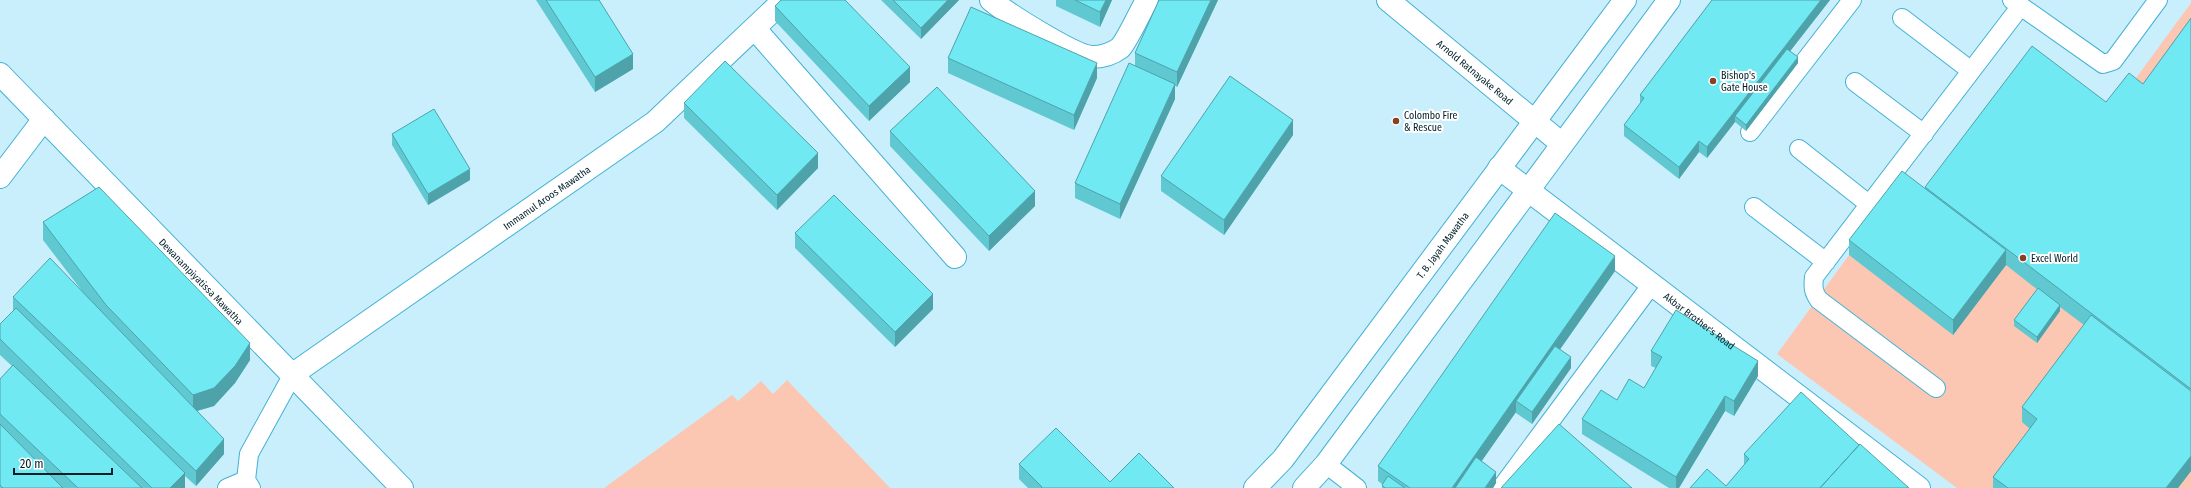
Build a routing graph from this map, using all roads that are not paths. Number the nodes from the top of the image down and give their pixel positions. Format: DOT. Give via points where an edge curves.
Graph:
graph roads {
  1 [pos="784,0"];
  2 [pos="991,0"];
  3 [pos="1147,0"];
  4 [pos="1388,0"];
  5 [pos="1625,0"];
  6 [pos="1669,0"];
  7 [pos="1852,0"];
  8 [pos="2158,0"];
  9 [pos="2016,3"];
  10 [pos="1902,18"];
  11 [pos="755,29"];
  12 [pos="1970,70"];
  13 [pos="0,74"];
  14 [pos="1855,82"];
  15 [pos="44,119"];
  16 [pos="1535,121"];
  17 [pos="1750,132"];
  18 [pos="1924,134"];
  19 [pos="1562,144"];
  20 [pos="1799,149"];
  21 [pos="1499,168"];
  22 [pos="0,177"];
  23 [pos="1528,190"];
  24 [pos="1870,205"];
  25 [pos="1754,207"];
  26 [pos="955,257"];
  27 [pos="1826,262"];
  28 [pos="1652,284"];
  29 [pos="293,374"];
  30 [pos="1936,388"];
  31 [pos="1326,464"];
  32 [pos="249,484"];
  33 [pos="227,488"];
  34 [pos="402,488"];
  35 [pos="1255,488"];
  36 [pos="1304,488"];
  37 [pos="1357,488"];
  38 [pos="1501,488"];
  39 [pos="1919,488"];
  1 -- 11 [label="street, Immamul Aroos Mawatha"];
  2 -- 3 [label="street" via="1005,12 1057,42 1090,57 1107,56 1121,47"];
  4 -- 16 [label="street, Arnold Ratnayake Road"];
  5 -- 16 [label="street, T. B. Jayah Mawatha"];
  6 -- 19 [label="street"];
  7 -- 17 [label="lane"];
  8 -- 9 [label="lane" via="2113,61 2103,64"];
  9 -- 12 [label="lane"];
  10 -- 12 [label="lane"];
  11 -- 26 [label="street"];
  11 -- 29 [label="street, Immamul Aroos Mawatha" via="655,122"];
  12 -- 18 [label="lane"];
  13 -- 15 [label="street, Dewanampiyatissa Mawatha"];
  14 -- 18 [label="lane"];
  15 -- 22 [label="street"];
  15 -- 29 [label="street, Dewanampiyatissa Mawatha"];
  16 -- 19 [label="street, Arnold Ratnayake Road"];
  16 -- 21 [label="street, T. B. Jayah Mawatha"];
  18 -- 24 [label="lane"];
  19 -- 23 [label="street"];
  20 -- 24 [label="lane"];
  21 -- 23 [label="street, Akbar Brother's Road"];
  21 -- 35 [label="street, T. B. Jayah Mawatha" via="1283,459"];
  23 -- 28 [label="street, Akbar Brother's Road"];
  23 -- 31 [label="street"];
  24 -- 27 [label="lane"];
  25 -- 27 [label="lane"];
  27 -- 30 [label="lane" via="1814,277 1815,295 1819,300"];
  28 -- 38 [label="lane"];
  28 -- 39 [label="street, Akbar Brother's Road"];
  29 -- 32 [label="lane" via="249,454"];
  29 -- 34 [label="street, Dewanampiyatissa Mawatha"];
  31 -- 36 [label="street"];
  31 -- 37 [label="lane"];
  32 -- 33 [label="lane"];
}
